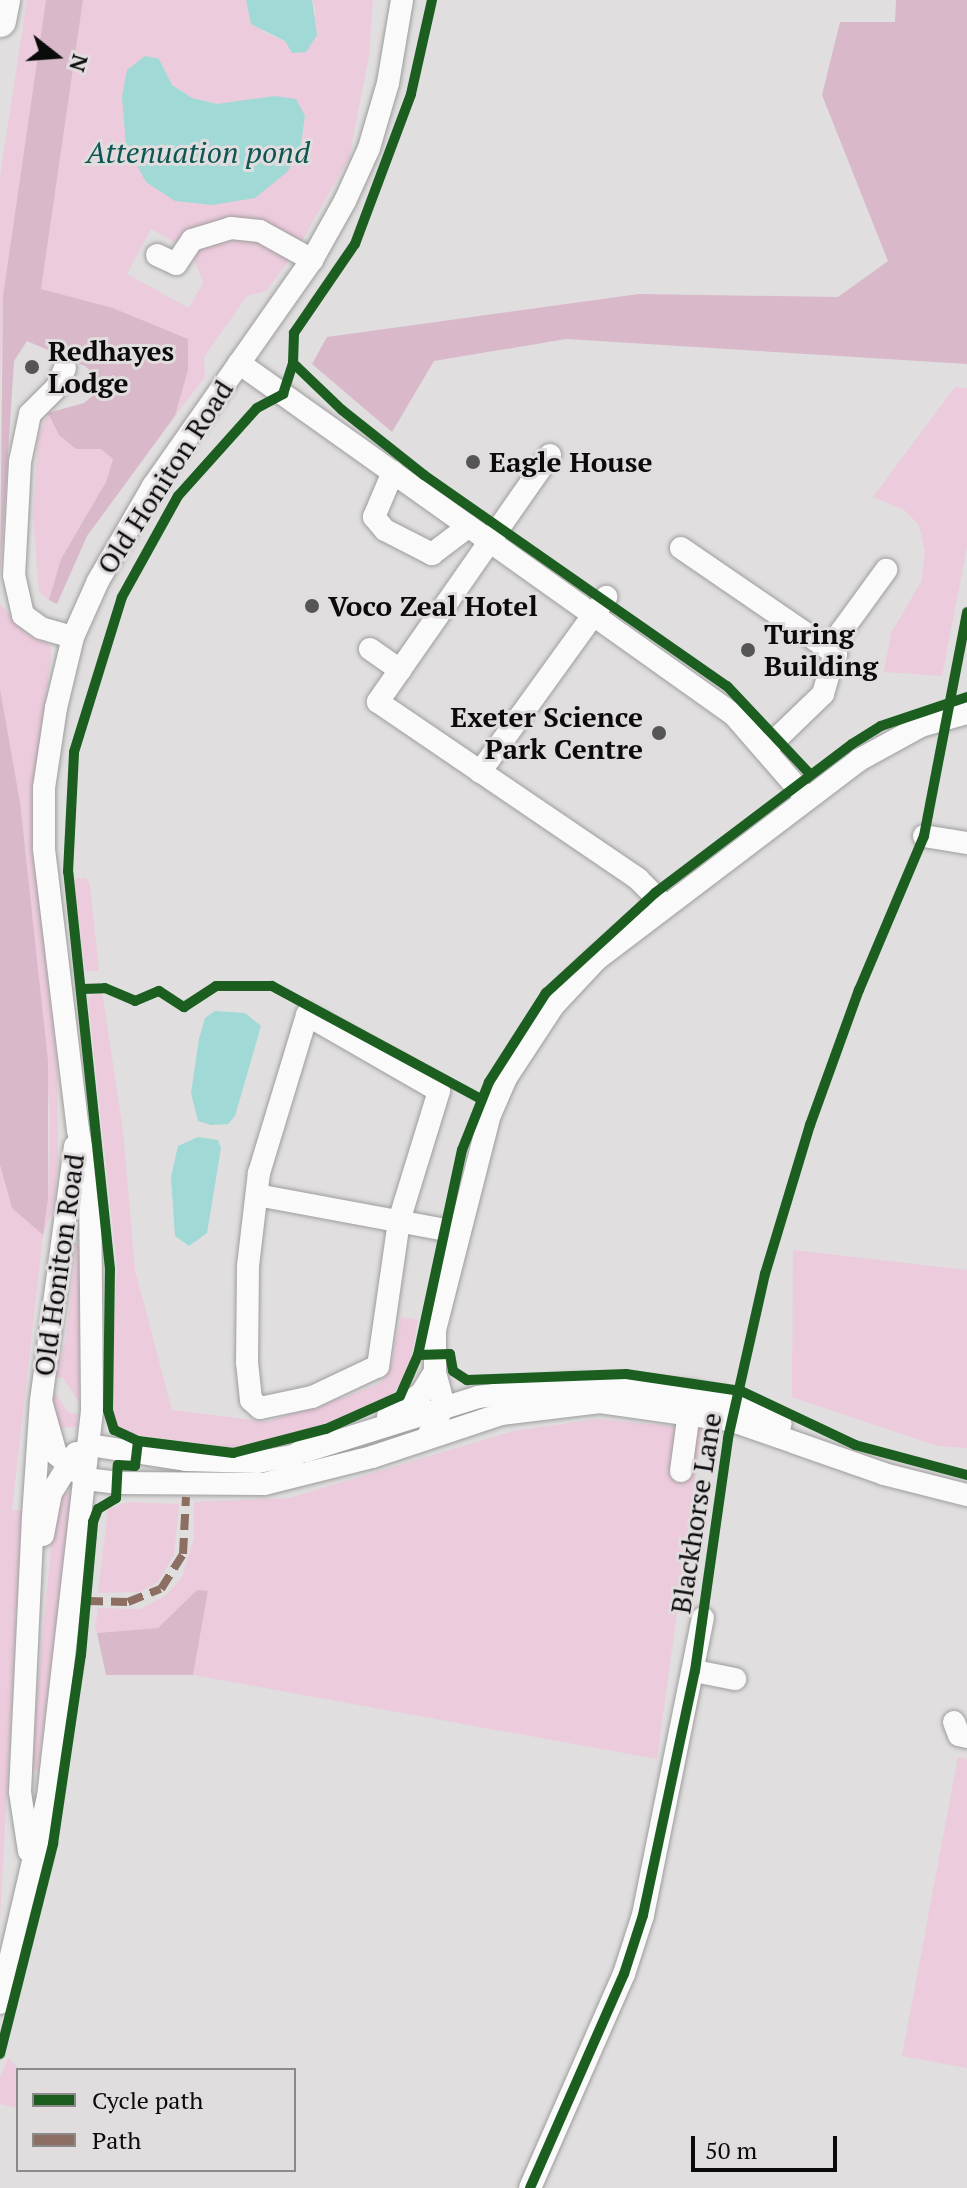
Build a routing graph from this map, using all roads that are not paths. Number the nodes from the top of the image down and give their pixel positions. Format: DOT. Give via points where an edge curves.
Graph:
graph roads {
  1 [pos="4,0"];
  2 [pos="402,0"];
  3 [pos="0,21"];
  4 [pos="157,255"];
  5 [pos="312,260"];
  6 [pos="239,363"];
  7 [pos="65,368"];
  8 [pos="550,455"];
  9 [pos="393,472"];
  10 [pos="469,526"];
  11 [pos="490,541"];
  12 [pos="681,548"];
  13 [pos="886,570"];
  14 [pos="600,606"];
  15 [pos="73,637"];
  16 [pos="370,649"];
  17 [pos="836,654"];
  18 [pos="400,670"];
  19 [pos="967,713"];
  20 [pos="767,748"];
  21 [pos="480,772"];
  22 [pos="802,792"];
  23 [pos="924,836"];
  24 [pos="967,843"];
  25 [pos="665,906"];
  26 [pos="78,1130"];
  27 [pos="257,1195"];
  28 [pos="399,1221"];
  29 [pos="457,1232"];
  30 [pos="435,1372"];
  31 [pos="41,1401"];
  32 [pos="691,1402"];
  33 [pos="444,1406"];
  34 [pos="501,1414"];
  35 [pos="429,1434"];
  36 [pos="89,1445"];
  37 [pos="306,1451"];
  38 [pos="67,1464"];
  39 [pos="681,1471"];
  40 [pos="86,1479"];
  41 [pos="967,1495"];
  42 [pos="34,1571"];
  43 [pos="703,1618"];
  44 [pos="695,1671"];
  45 [pos="735,1679"];
  46 [pos="30,1861"];
  47 [pos="0,2003"];
  48 [pos="530,2188"];
  1 -- 3 [label="highway"];
  2 -- 5 [label="street, Old Honiton Road" via="388,83 369,148"];
  4 -- 5 [label="street" via="176,264 192,240 231,228 260,231"];
  5 -- 6 [label="street, Old Honiton Road"];
  6 -- 9 [label="street"];
  6 -- 15 [label="street, Old Honiton Road" via="153,486 98,581"];
  7 -- 15 [label="street" via="57,387 30,414 20,462 14,575 23,615 41,628"];
  8 -- 11 [label="street"];
  9 -- 10 [label="street"];
  9 -- 10 [label="street" via="374,517 385,530 432,554"];
  10 -- 11 [label="street"];
  11 -- 14 [label="street"];
  11 -- 18 [label="street"];
  12 -- 17 [label="street"];
  13 -- 17 [label="street" via="841,632"];
  14 -- 20 [label="street"];
  14 -- 21 [label="street"];
  15 -- 26 [label="street, Old Honiton Road" via="44,788 44,848"];
  16 -- 18 [label="street"];
  17 -- 20 [label="street" via="823,694"];
  18 -- 21 [label="street" via="378,702"];
  19 -- 22 [label="street" via="898,737"];
  20 -- 22 [label="street"];
  21 -- 25 [label="street" via="638,879"];
  22 -- 25 [label="street"];
  23 -- 24 [label="street"];
  25 -- 29 [label="street" via="597,959 523,1049 490,1115"];
  26 -- 31 [label="street, Old Honiton Road"];
  26 -- 36 [label="street, Old Honiton Road" via="93,1242"];
  27 -- 28 [label="street"];
  27 -- 28 [label="street" via="274,1118 307,1015 439,1091"];
  27 -- 28 [label="street" via="248,1266 247,1363 251,1400 260,1408 312,1397 378,1366"];
  28 -- 29 [label="street"];
  29 -- 30 [label="street" via="435,1330"];
  30 -- 33 [label="street"];
  30 -- 37 [label="street" via="421,1394 395,1413"];
  31 -- 38 [label="street, Old Honiton Road" via="56,1454"];
  31 -- 42 [label="street, Old Honiton Road"];
  32 -- 33 [label="street" via="612,1383"];
  32 -- 34 [label="street" via="600,1402"];
  32 -- 39 [label="street"];
  32 -- 41 [label="street" via="738,1404 884,1474"];
  33 -- 34 [label="street" via="457,1414"];
  33 -- 35 [label="street"];
  33 -- 37 [label="street" via="323,1450"];
  34 -- 35 [label="street"];
  35 -- 40 [label="street" via="372,1457 264,1484 186,1487"];
  36 -- 37 [label="street" via="222,1462 258,1462"];
  36 -- 38 [label="street, Old Honiton Road"];
  36 -- 40 [label="street, Old Honiton Road"];
  38 -- 40 [label="street, Old Honiton Road"];
  38 -- 42 [label="street, Old Honiton Road" via="51,1493"];
  40 -- 46 [label="street, Old Honiton Road" via="48,1797"];
  42 -- 46 [label="street, Old Honiton Road" via="20,1792"];
  43 -- 44 [label="street, Blackhorse Lane"];
  44 -- 45 [label="street"];
  44 -- 48 [label="street, Blackhorse Lane" via="643,1915 624,1974"];
  46 -- 47 [label="street, Old Honiton Road"];
}
